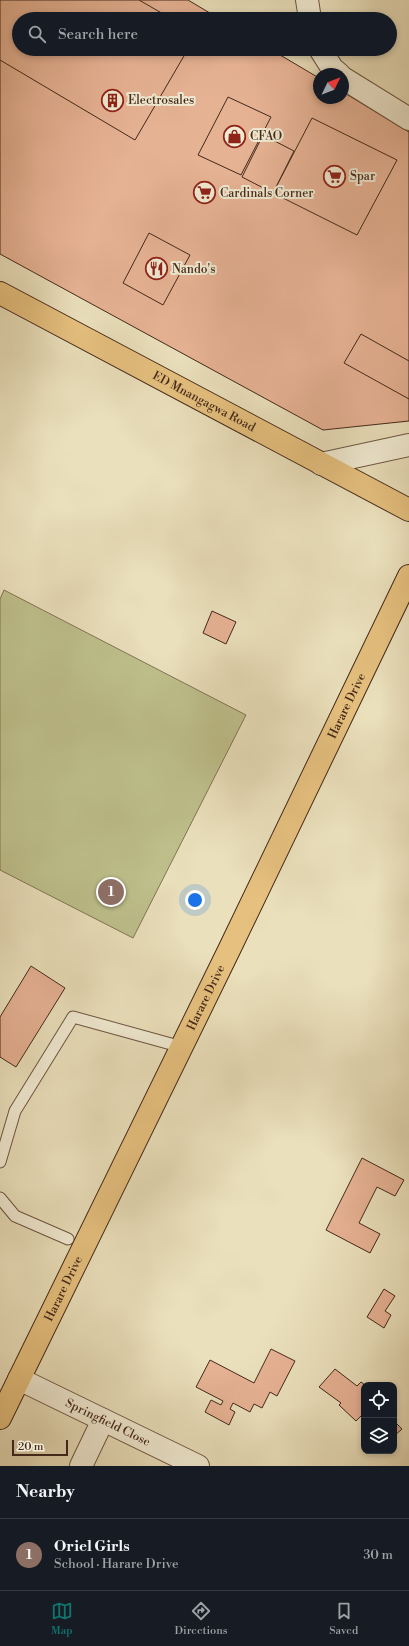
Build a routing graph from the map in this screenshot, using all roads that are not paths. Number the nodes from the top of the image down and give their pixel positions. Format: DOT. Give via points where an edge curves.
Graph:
graph roads {
  1 [pos="307,0"];
  2 [pos="309,12"];
  3 [pos="324,56"];
  4 [pos="332,68"];
  5 [pos="349,82"];
  6 [pos="409,119"];
  7 [pos="0,293"];
  8 [pos="409,445"];
  9 [pos="321,464"];
  10 [pos="409,510"];
  11 [pos="409,576"];
  12 [pos="182,1047"];
  13 [pos="0,1162"];
  14 [pos="0,1198"];
  15 [pos="68,1239"];
  16 [pos="19,1379"];
  17 [pos="0,1418"];
  18 [pos="103,1420"];
  19 [pos="81,1466"];
  20 [pos="198,1466"];
  1 -- 2 [label="street"];
  3 -- 4 [label="street"];
  5 -- 6 [label="street"];
  7 -- 9 [label="main road, ED Mnangagwa Road"];
  8 -- 9 [label="street"];
  9 -- 10 [label="main road, ED Mnangagwa Road"];
  11 -- 12 [label="main road, Harare Drive"];
  12 -- 13 [label="lane" via="73,1017 15,1111"];
  12 -- 16 [label="main road, Harare Drive"];
  14 -- 15 [label="lane" via="15,1216"];
  16 -- 17 [label="main road, Harare Drive"];
  16 -- 18 [label="street, Springfield Close"];
  18 -- 19 [label="street"];
  18 -- 20 [label="street, Springfield Close"];
}
